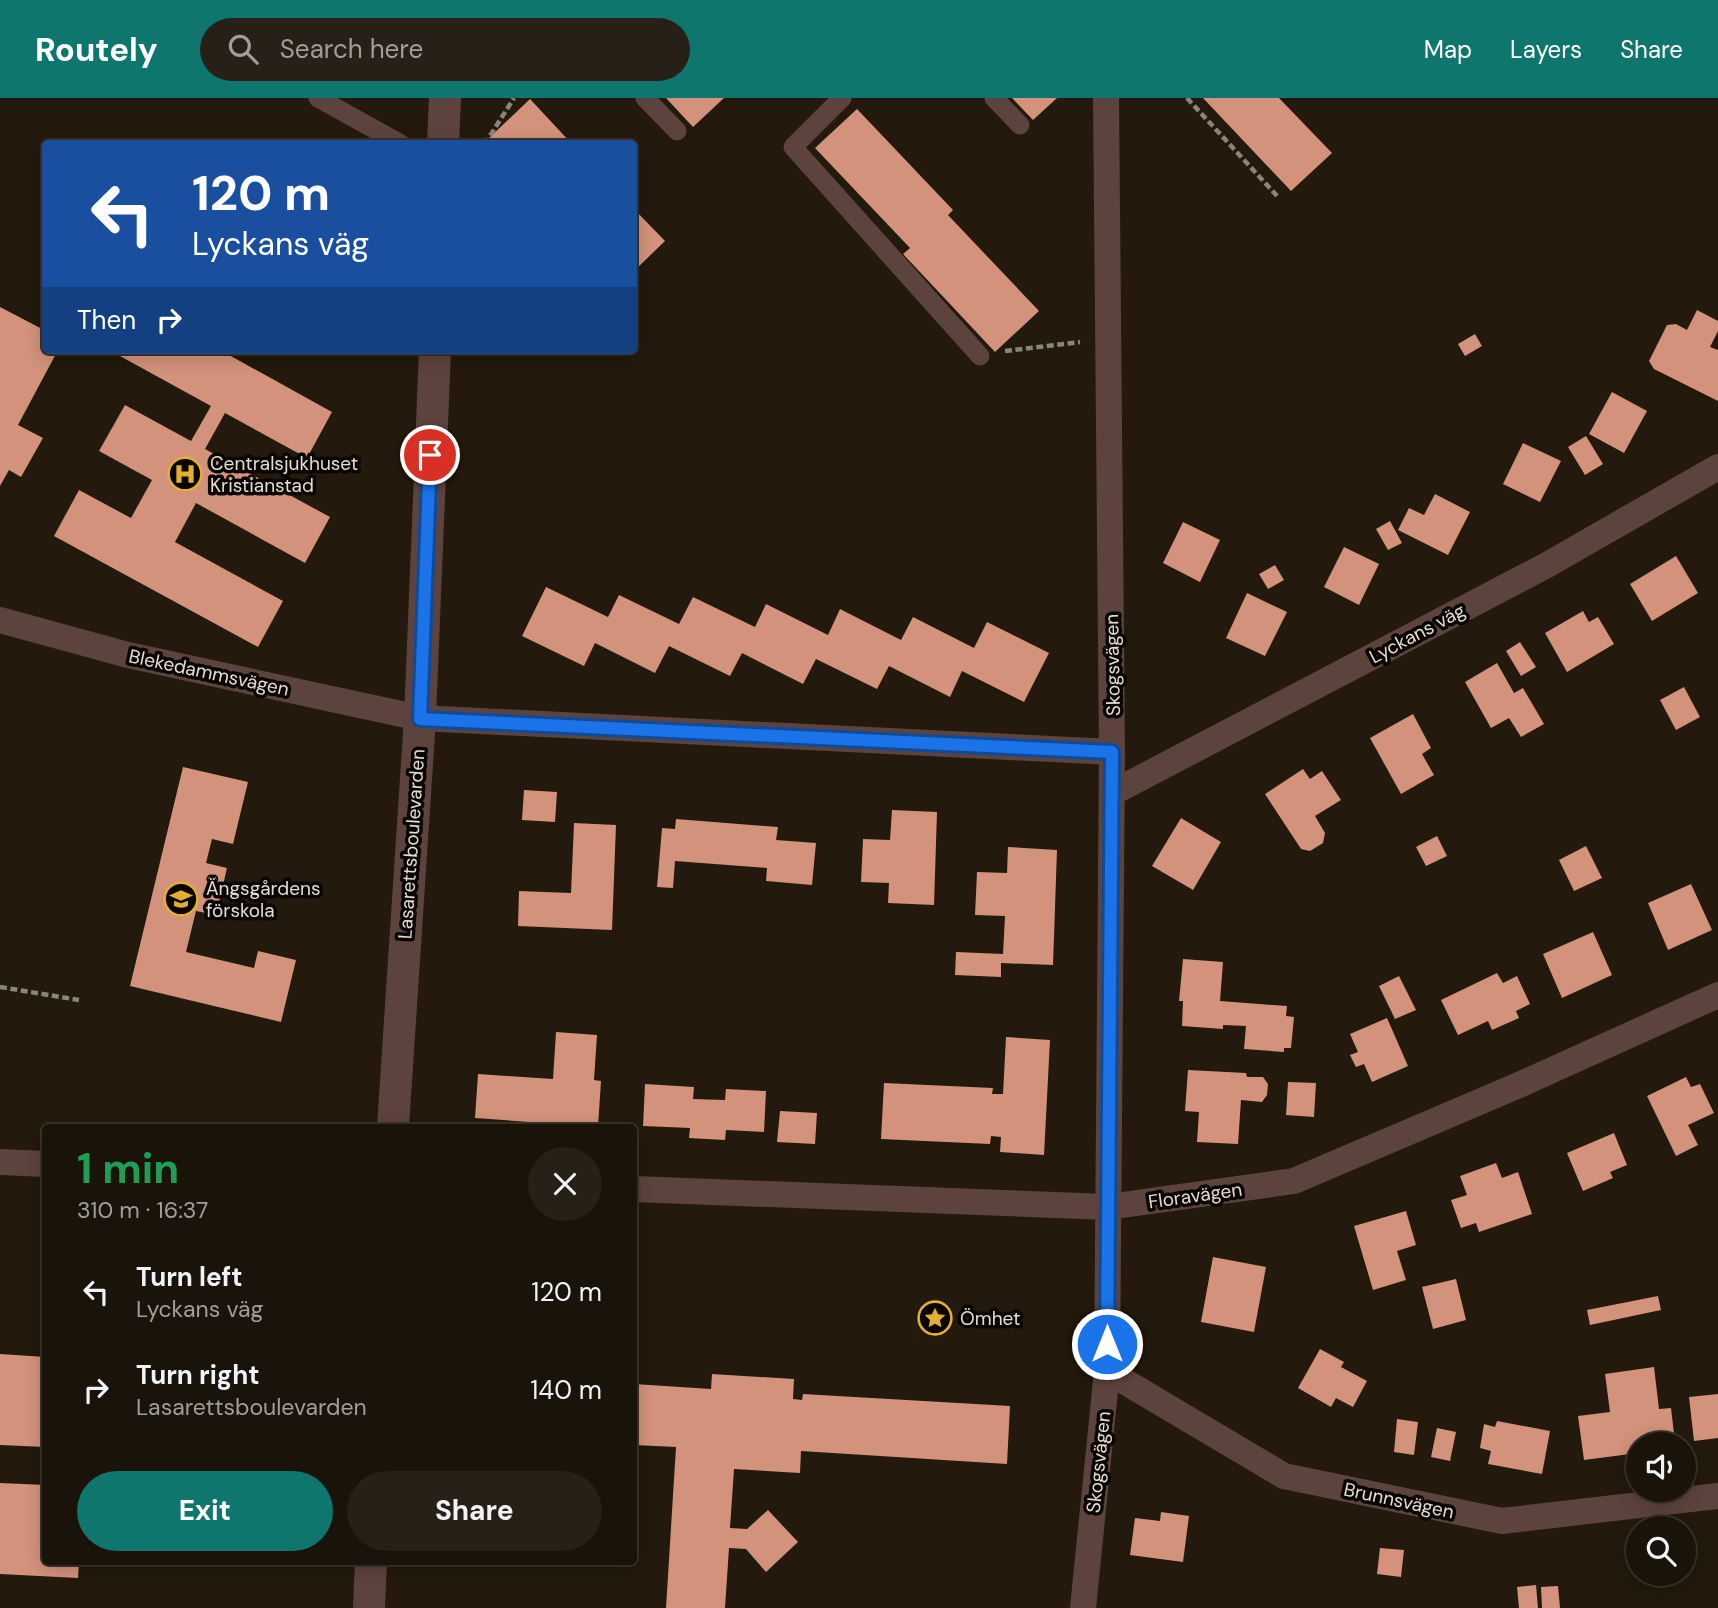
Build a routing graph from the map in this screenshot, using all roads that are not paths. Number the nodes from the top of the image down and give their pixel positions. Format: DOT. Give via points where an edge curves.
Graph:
graph roads {
  1 [pos="318,98"];
  2 [pos="445,98"];
  3 [pos="645,98"];
  4 [pos="842,98"];
  5 [pos="994,98"];
  6 [pos="1106,98"];
  7 [pos="1020,125"];
  8 [pos="677,131"];
  9 [pos="394,140"];
  10 [pos="443,140"];
  11 [pos="435,354"];
  12 [pos="980,356"];
  13 [pos="1718,467"];
  14 [pos="0,620"];
  15 [pos="420,719"];
  16 [pos="1112,752"];
  17 [pos="1112,793"];
  18 [pos="1718,995"];
  19 [pos="393,1124"];
  20 [pos="0,1162"];
  21 [pos="42,1164"];
  22 [pos="637,1189"];
  23 [pos="1108,1207"];
  24 [pos="1107,1371"];
  25 [pos="1718,1496"];
  26 [pos="371,1565"];
  27 [pos="369,1608"];
  28 [pos="1083,1608"];
  1 -- 9 [label="street"];
  2 -- 10 [label="street"];
  3 -- 8 [label="street"];
  4 -- 12 [label="street" via="793,147"];
  5 -- 7 [label="street"];
  6 -- 16 [label="street, Skogsvägen"];
  11 -- 15 [label="street, Lasarettsboulevarden"];
  13 -- 17 [label="street, Lyckans väg" via="1547,565"];
  14 -- 15 [label="street, Blekedammsvägen" via="128,655"];
  15 -- 16 [label="street"];
  15 -- 19 [label="street, Lasarettsboulevarden"];
  16 -- 17 [label="street, Skogsvägen"];
  17 -- 23 [label="street, Skogsvägen"];
  18 -- 23 [label="street, Floravägen" via="1294,1181"];
  20 -- 21 [label="street"];
  22 -- 23 [label="street, Floravägen"];
  23 -- 24 [label="street, Skogsvägen"];
  24 -- 25 [label="street, Brunnsvägen" via="1284,1476 1502,1521"];
  24 -- 28 [label="street, Skogsvägen"];
  26 -- 27 [label="street"];
}
